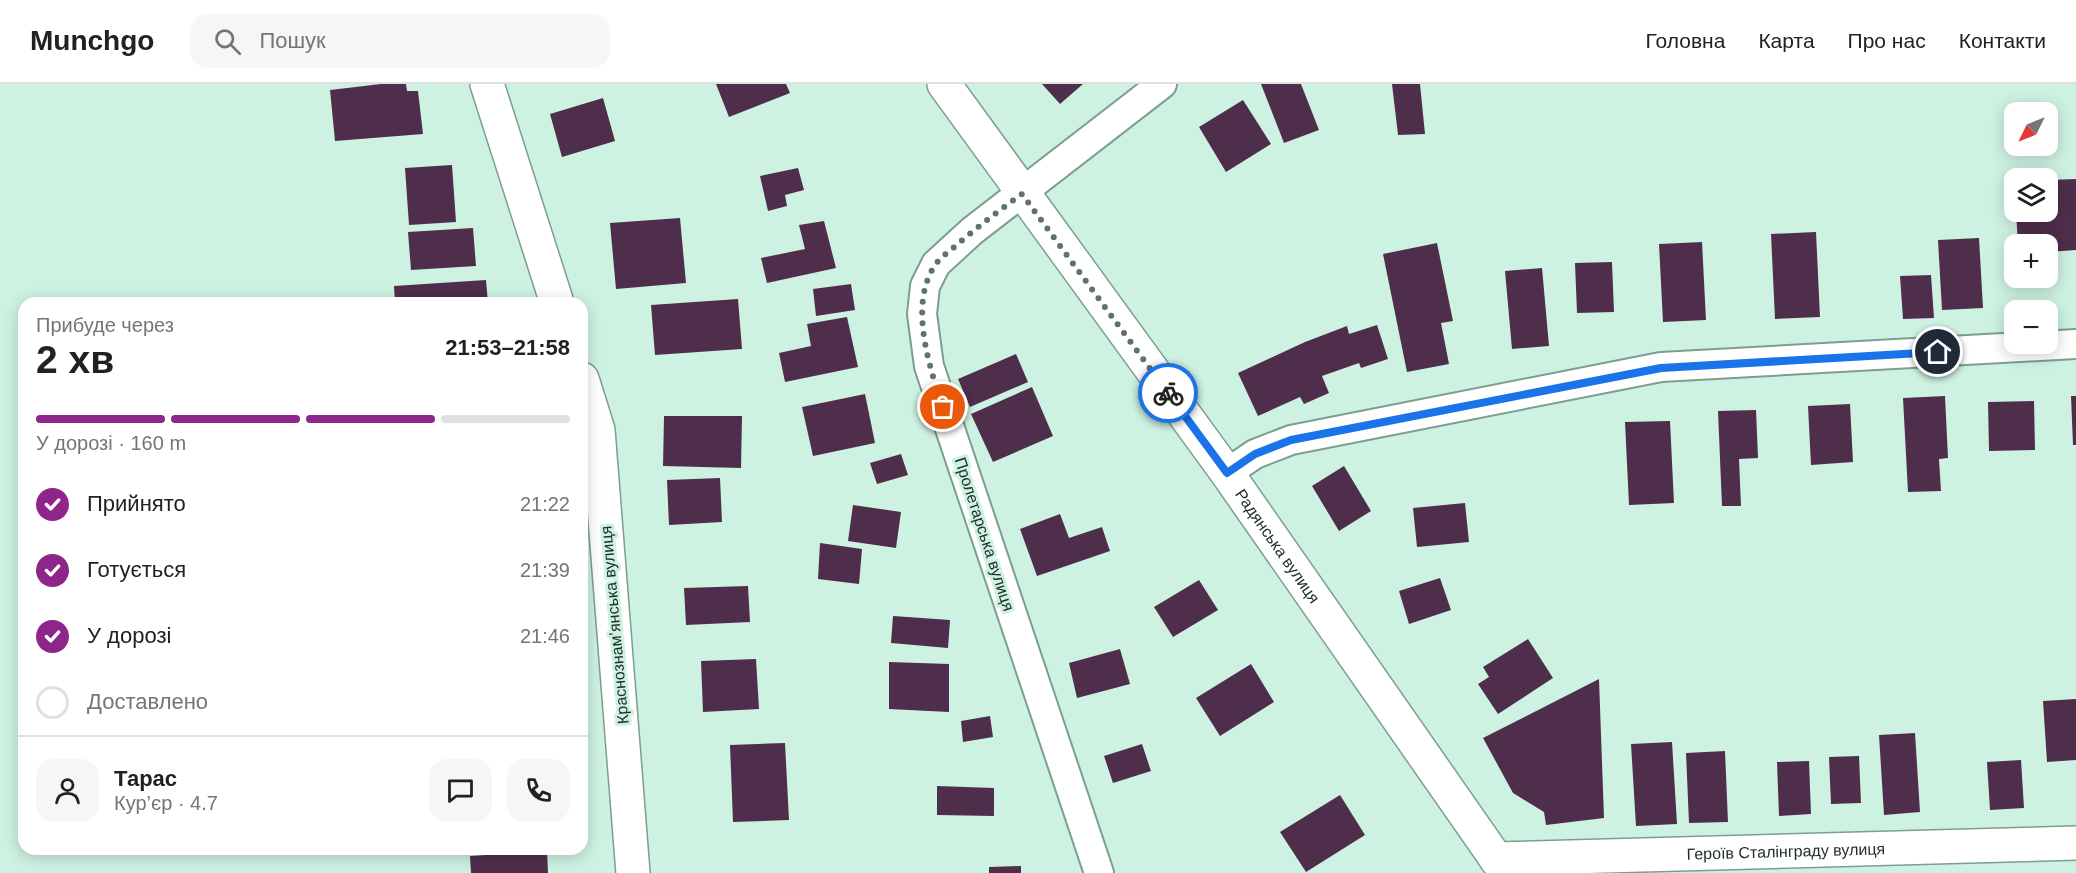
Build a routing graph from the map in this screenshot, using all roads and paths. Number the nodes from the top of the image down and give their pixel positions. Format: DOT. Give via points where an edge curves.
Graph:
graph roads {
  1 [pos="487,84"];
  2 [pos="944,84"];
  3 [pos="1162,84"];
  4 [pos="1022,194"];
  5 [pos="555,297"];
  6 [pos="2076,344"];
  7 [pos="588,398"];
  8 [pos="1227,473"];
  9 [pos="2076,843"];
  10 [pos="1501,866"];
  11 [pos="633,873"];
  12 [pos="1099,873"];
  1 -- 5 [label="street"];
  2 -- 4 [label="street, Радянська вулиця"];
  3 -- 4 [label="street, Пролетарська вулиця"];
  4 -- 8 [label="street, Радянська вулиця"];
  4 -- 12 [label="street, Пролетарська вулиця" via="936,264 925,286 922,314 929,366"];
  6 -- 8 [label="street" via="1661,368 1291,440 1255,454"];
  7 -- 11 [label="street, Краснознамʼянська вулиця" via="598,430"];
  8 -- 10 [label="street, Радянська вулиця"];
  9 -- 10 [label="street, Героїв Сталінграду вулиця"];
}
